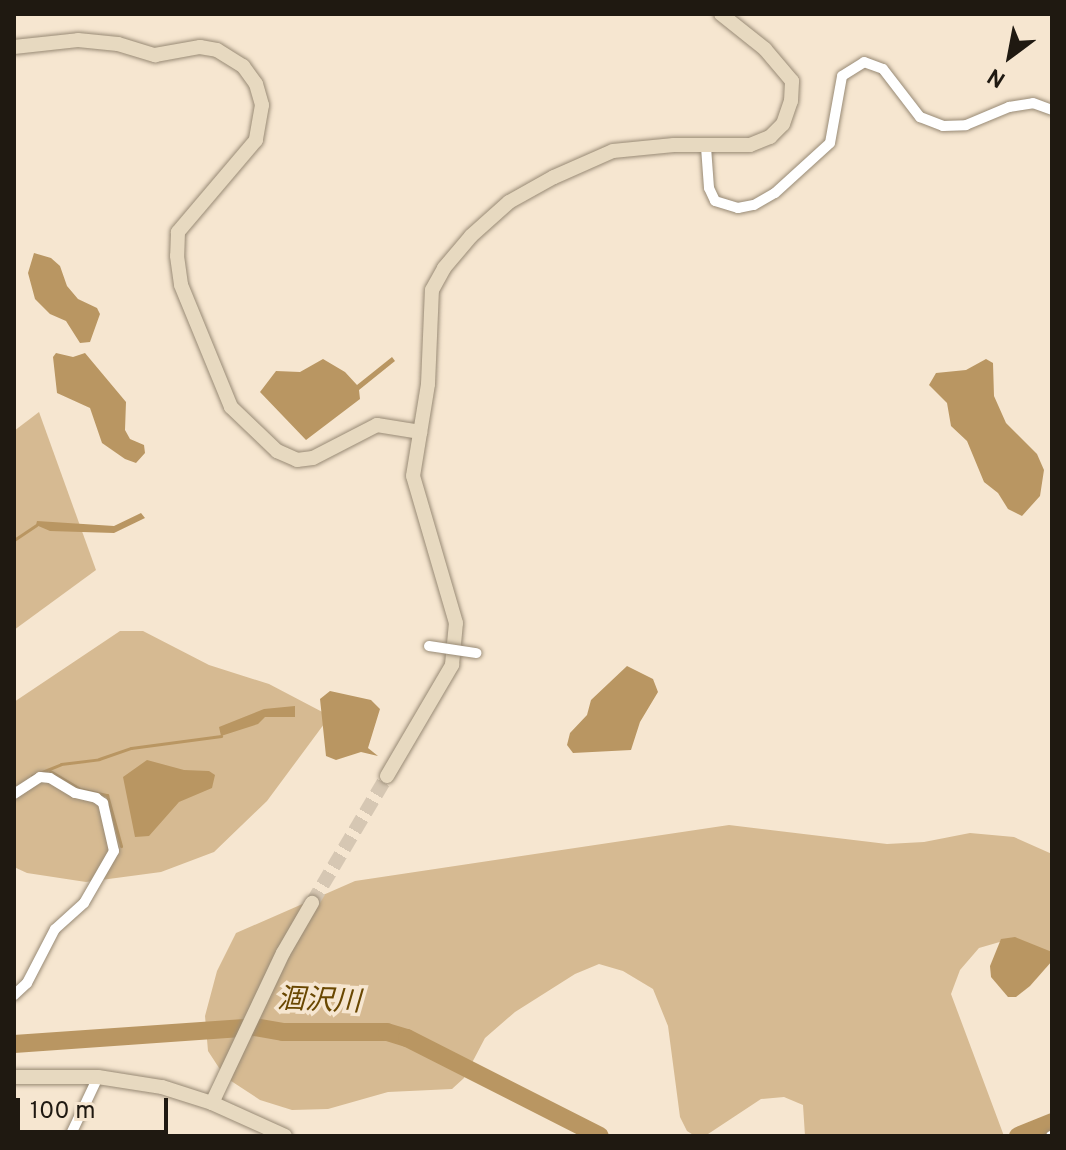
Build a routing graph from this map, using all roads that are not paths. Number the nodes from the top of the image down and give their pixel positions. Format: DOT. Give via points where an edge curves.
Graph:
graph roads {
  1 [pos="721,14"];
  2 [pos="14,47"];
  3 [pos="1052,110"];
  4 [pos="706,147"];
  5 [pos="420,432"];
  6 [pos="429,646"];
  7 [pos="476,653"];
  8 [pos="387,776"];
  9 [pos="14,794"];
  10 [pos="312,903"];
  11 [pos="14,995"];
  12 [pos="14,1077"];
  13 [pos="98,1077"];
  14 [pos="212,1103"];
  15 [pos="73,1136"];
  16 [pos="285,1136"];
  1 -- 4 [label="street" via="765,49 792,81 791,101 783,124 770,137 750,145"];
  2 -- 5 [label="street" via="78,40 155,55 200,47 217,50 243,66 262,105 256,140 178,232 177,256 181,285 231,407 277,451 297,460 313,458 377,425"];
  3 -- 4 [label="street" via="1033,103 966,125 943,126 920,117 883,69 864,62 842,76 830,143 754,205 738,208 715,201"];
  4 -- 5 [label="street" via="613,151 509,202 471,236 432,290"];
  5 -- 8 [label="street" via="413,476 456,623 452,665"];
  6 -- 7 [label="street, bridge"];
  9 -- 11 [label="street" via="40,777 96,798 103,803 114,851 84,903 55,929 27,983"];
  10 -- 14 [label="street"];
  12 -- 13 [label="street"];
  13 -- 14 [label="street" via="162,1087"];
  13 -- 15 [label="street"];
  14 -- 16 [label="street"];
}
